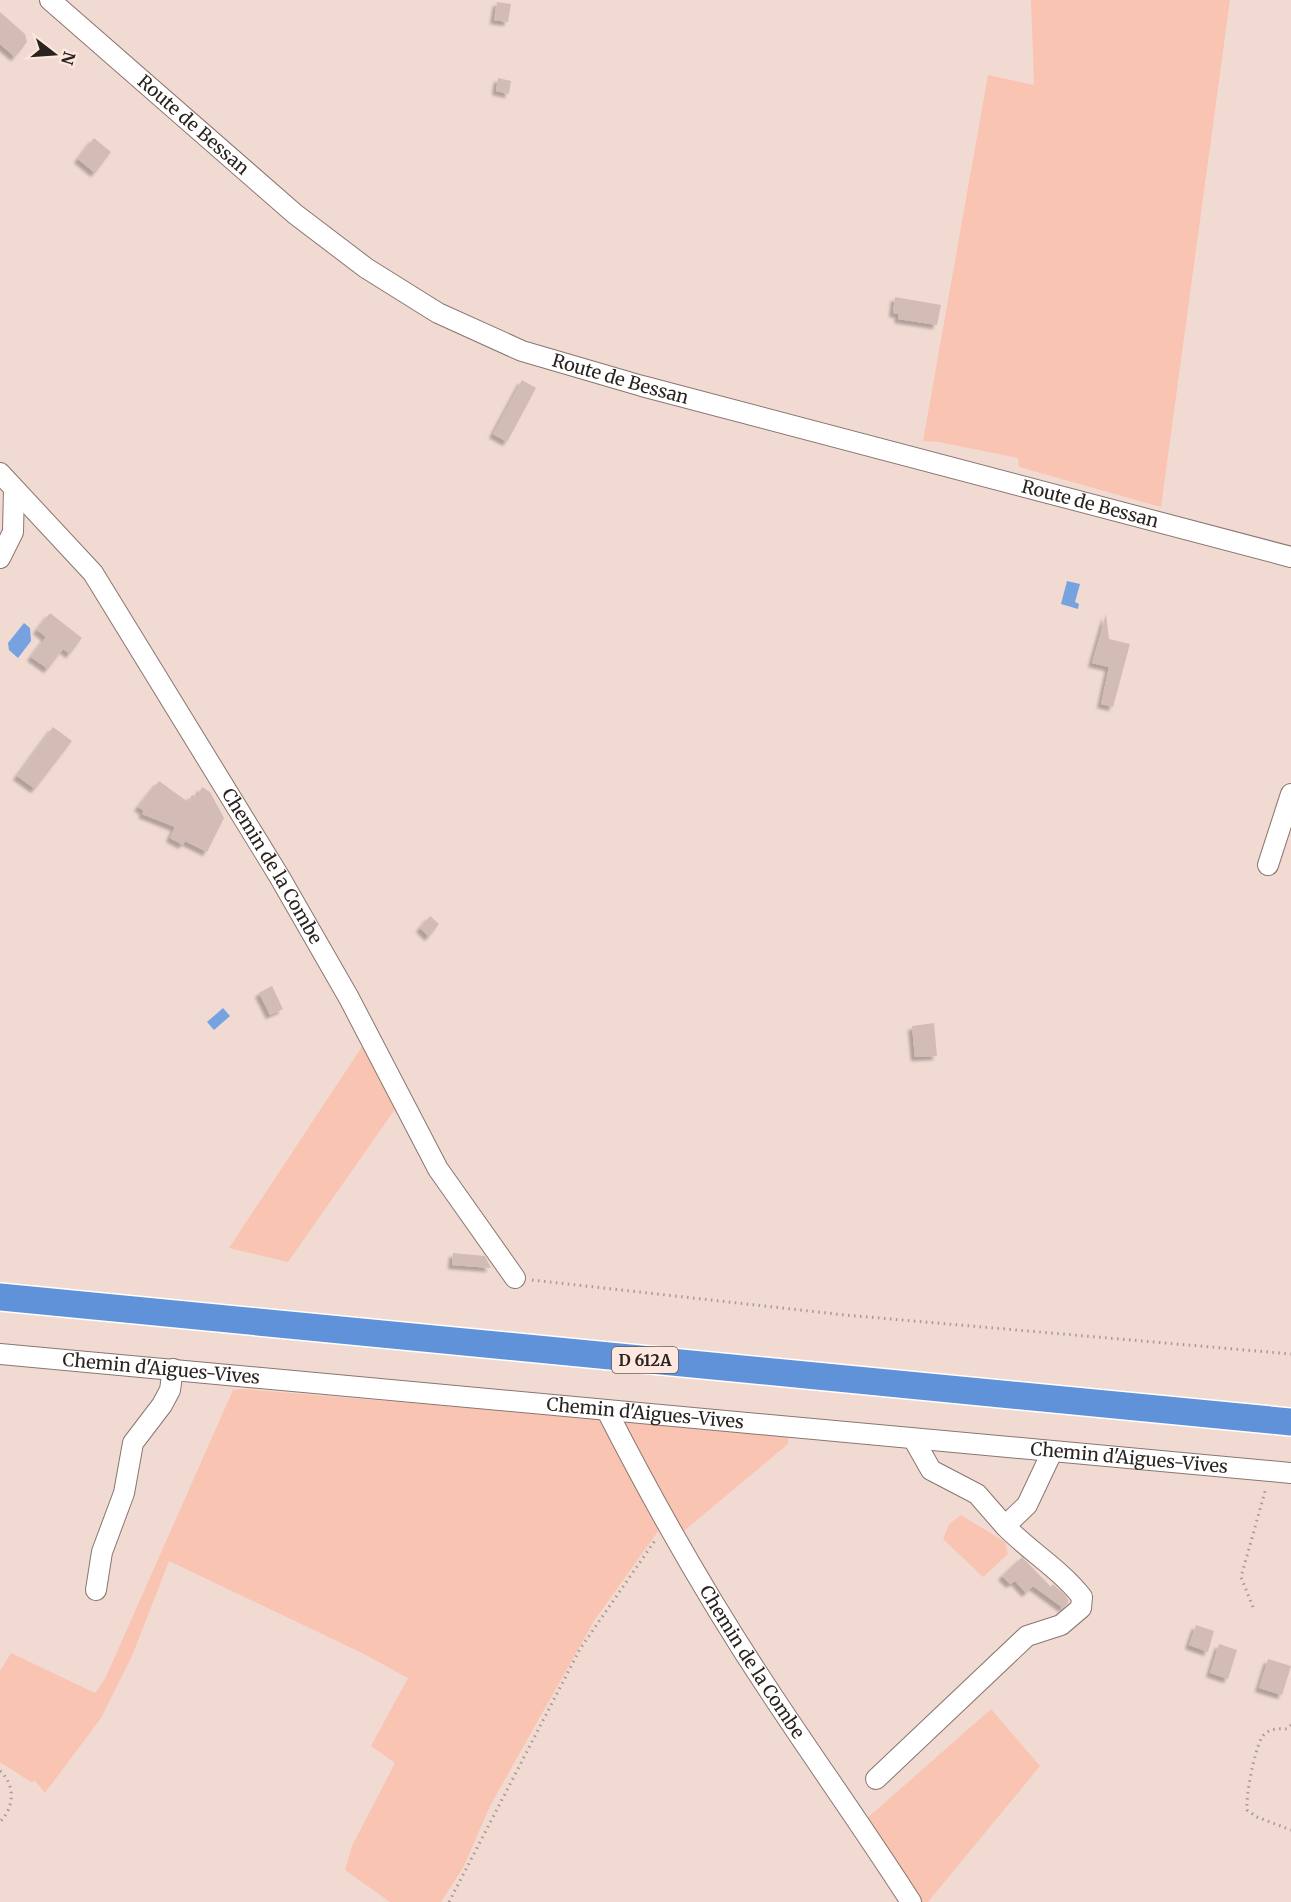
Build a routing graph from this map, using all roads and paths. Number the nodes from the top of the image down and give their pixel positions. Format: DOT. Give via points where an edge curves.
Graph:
graph roads {
  1 [pos="50,0"];
  2 [pos="0,473"];
  3 [pos="15,489"];
  4 [pos="1291,557"];
  5 [pos="0,558"];
  6 [pos="1291,794"];
  7 [pos="1269,865"];
  8 [pos="515,1278"];
  9 [pos="0,1297"];
  10 [pos="0,1354"];
  11 [pos="1291,1354"];
  12 [pos="173,1369"];
  13 [pos="607,1411"];
  14 [pos="1291,1422"];
  15 [pos="914,1440"];
  16 [pos="1052,1452"];
  17 [pos="1266,1471"];
  18 [pos="1291,1473"];
  19 [pos="669,1523"];
  20 [pos="1005,1526"];
  21 [pos="96,1590"];
  22 [pos="1253,1607"];
  23 [pos="1291,1725"];
  24 [pos="0,1771"];
  25 [pos="876,1779"];
  26 [pos="0,1822"];
  27 [pos="1291,1830"];
  28 [pos="449,1902"];
  29 [pos="910,1902"];
  1 -- 4 [label="street, Route de Bessan" via="295,214 366,268 438,313 522,351"];
  2 -- 3 [label="street, Chemin de la Combe"];
  3 -- 5 [label="street" via="13,532"];
  3 -- 8 [label="street, Chemin de la Combe" via="93,573 279,876 349,998 438,1169"];
  6 -- 7 [label="street"];
  8 -- 11 [label="path" via="845,1315"];
  9 -- 14 [label="highway, D 612A"];
  10 -- 12 [label="street, Chemin d'Aigues-Vives"];
  12 -- 13 [label="street, Chemin d'Aigues-Vives"];
  12 -- 21 [label="street" via="170,1390 162,1405 133,1443 124,1493 102,1552"];
  13 -- 15 [label="street, Chemin d'Aigues-Vives"];
  13 -- 19 [label="street, Chemin de la Combe"];
  15 -- 16 [label="street, Chemin d'Aigues-Vives"];
  15 -- 20 [label="street" via="931,1470 977,1494"];
  16 -- 17 [label="street, Chemin d'Aigues-Vives"];
  16 -- 20 [label="street" via="1027,1505"];
  17 -- 18 [label="street, Chemin d'Aigues-Vives"];
  17 -- 22 [label="path" via="1261,1513 1241,1577"];
  19 -- 28 [label="path" via="580,1649"];
  19 -- 29 [label="street, Chemin de la Combe" via="773,1697 857,1817"];
  20 -- 25 [label="street" via="1069,1580 1082,1597 1081,1608 1061,1625 1027,1636"];
  23 -- 27 [label="path" via="1287,1730 1270,1730 1262,1738 1246,1799 1247,1810 1257,1817"];
  24 -- 26 [label="path" via="10,1785 12,1802"];
}
